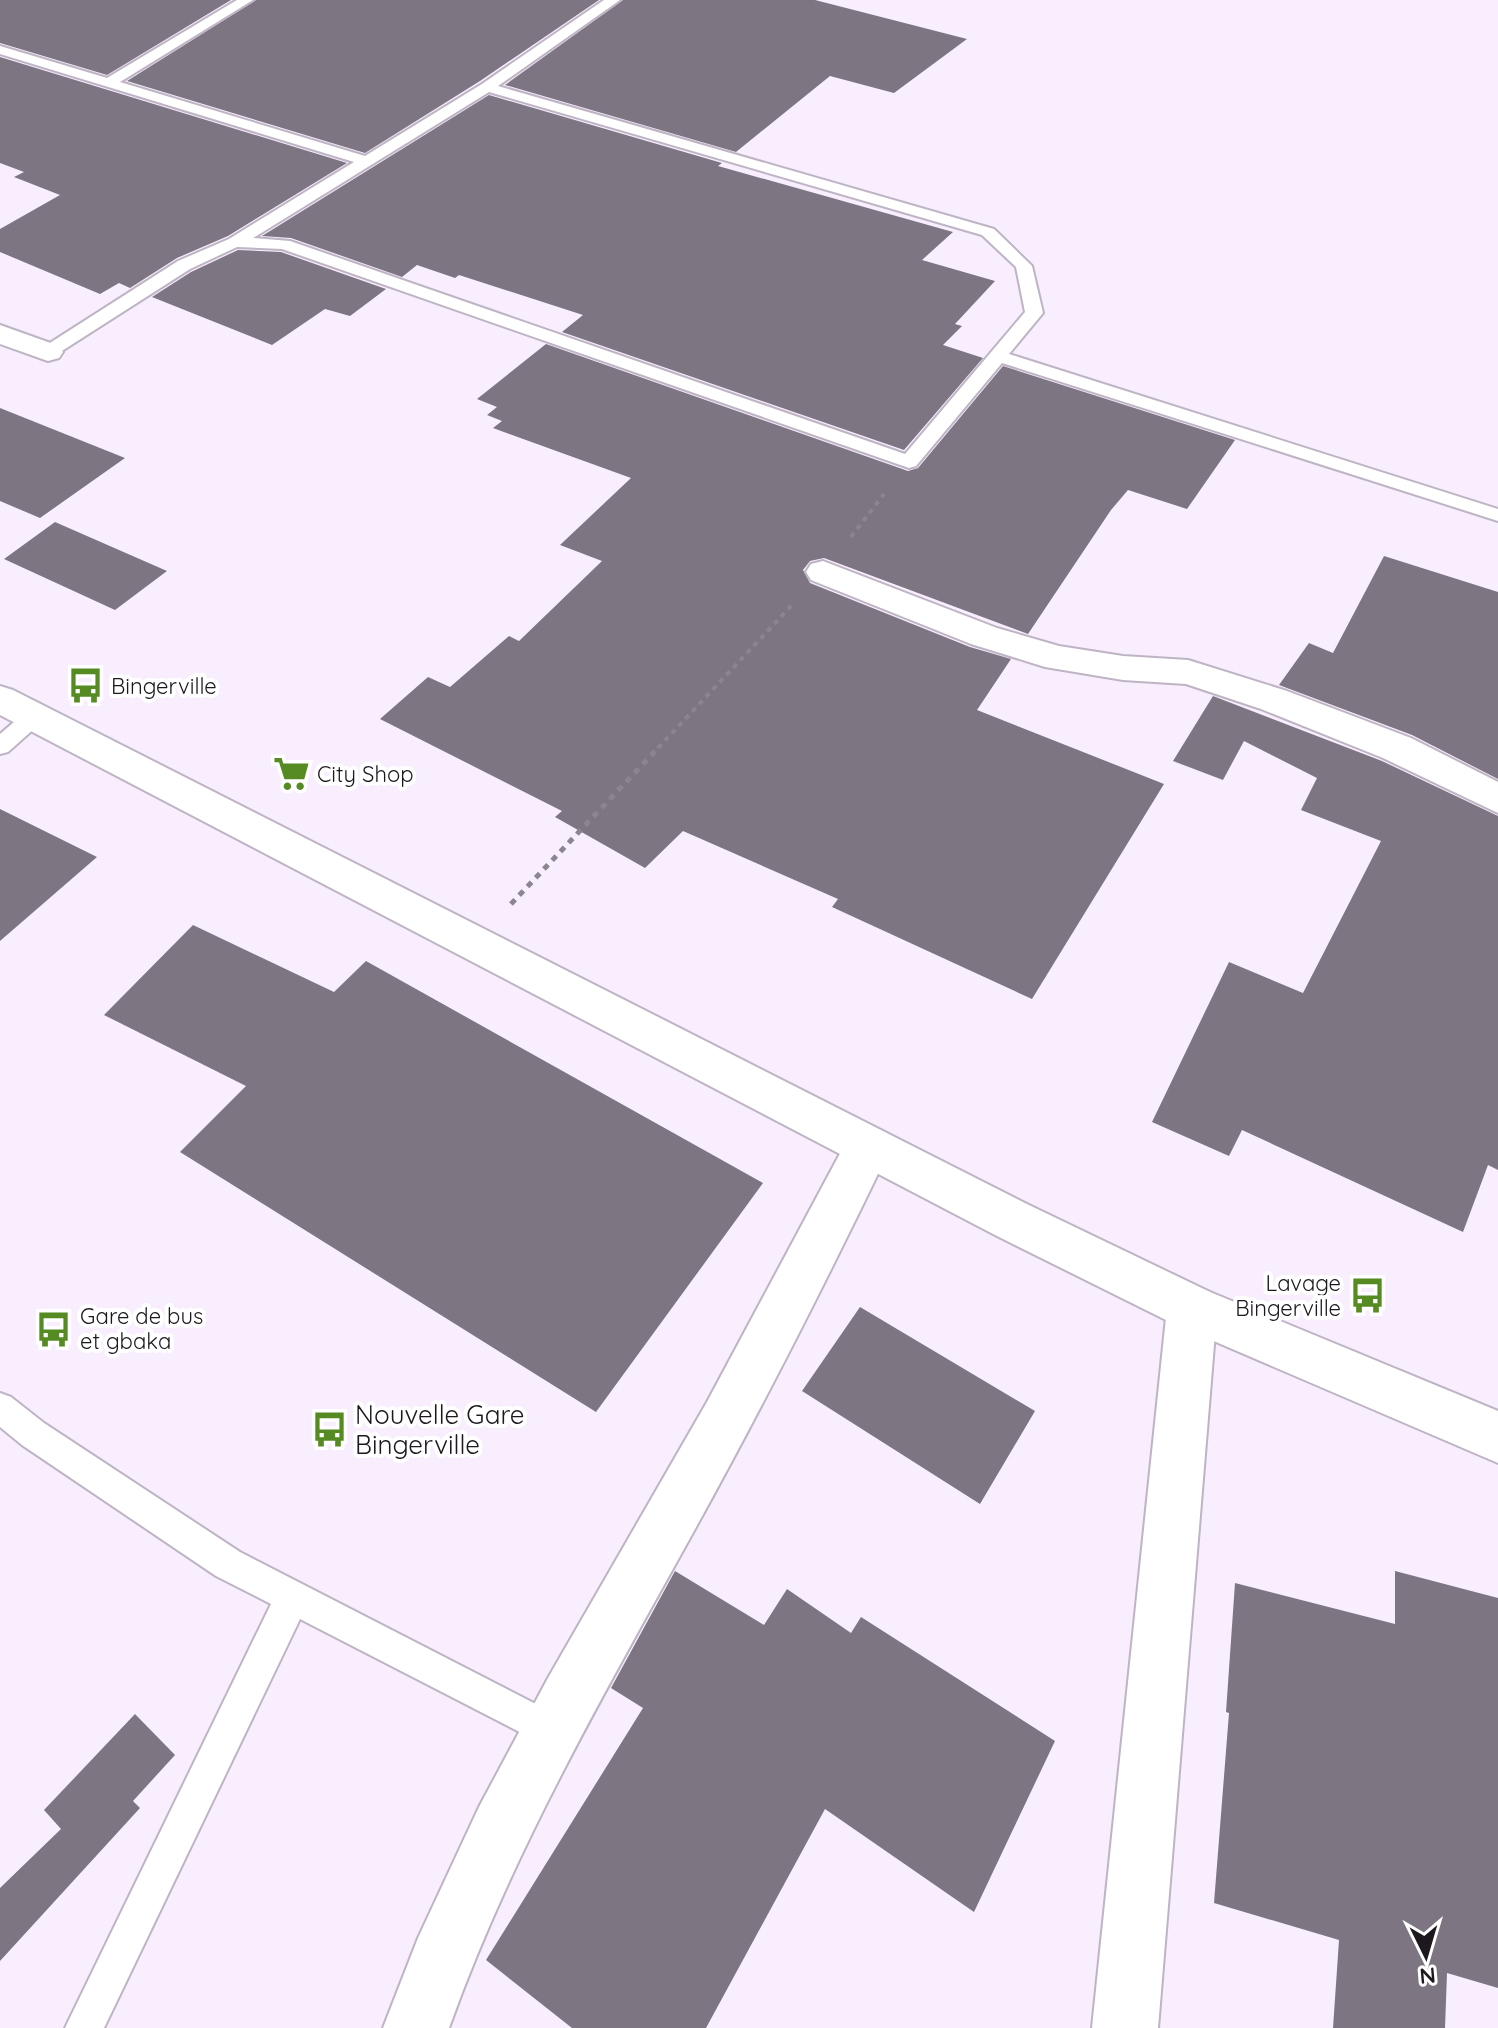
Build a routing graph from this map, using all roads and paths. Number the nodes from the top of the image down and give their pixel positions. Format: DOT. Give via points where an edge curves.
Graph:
graph roads {
  1 [pos="246,0"];
  2 [pos="613,0"];
  3 [pos="0,50"];
  4 [pos="108,83"];
  5 [pos="487,87"];
  6 [pos="367,161"];
  7 [pos="235,242"];
  8 [pos="0,334"];
  9 [pos="48,352"];
  10 [pos="999,356"];
  11 [pos="909,462"];
  12 [pos="1498,515"];
  13 [pos="823,572"];
  14 [pos="18,707"];
  15 [pos="0,746"];
  16 [pos="1498,799"];
  17 [pos="474,943"];
  18 [pos="868,1147"];
  19 [pos="1192,1308"];
  20 [pos="0,1408"];
  21 [pos="1498,1437"];
  22 [pos="293,1596"];
  23 [pos="551,1730"];
  24 [pos="84,2028"];
  25 [pos="416,2028"];
  26 [pos="1125,2028"];
  1 -- 4 [label="lane"];
  2 -- 5 [label="lane"];
  3 -- 4 [label="lane"];
  4 -- 6 [label="lane"];
  5 -- 6 [label="lane"];
  5 -- 10 [label="lane" via="988,232 1024,266 1034,313"];
  6 -- 7 [label="lane"];
  7 -- 9 [label="lane" via="184,265"];
  7 -- 11 [label="lane" via="284,244"];
  8 -- 9 [label="street"];
  10 -- 11 [label="lane"];
  10 -- 12 [label="lane"];
  11 -- 13 [label="path"];
  13 -- 16 [label="street" via="984,636 1058,658 1188,672 1259,695 1397,748"];
  13 -- 17 [label="path"];
  14 -- 15 [label="lane"];
  14 -- 17 [label="street"];
  17 -- 18 [label="street"];
  18 -- 19 [label="street"];
  18 -- 23 [label="street" via="679,1506"];
  19 -- 21 [label="street"];
  19 -- 26 [label="street"];
  20 -- 22 [label="lane" via="228,1564"];
  22 -- 23 [label="lane"];
  22 -- 24 [label="lane"];
  23 -- 25 [label="street" via="440,1957"];
}
